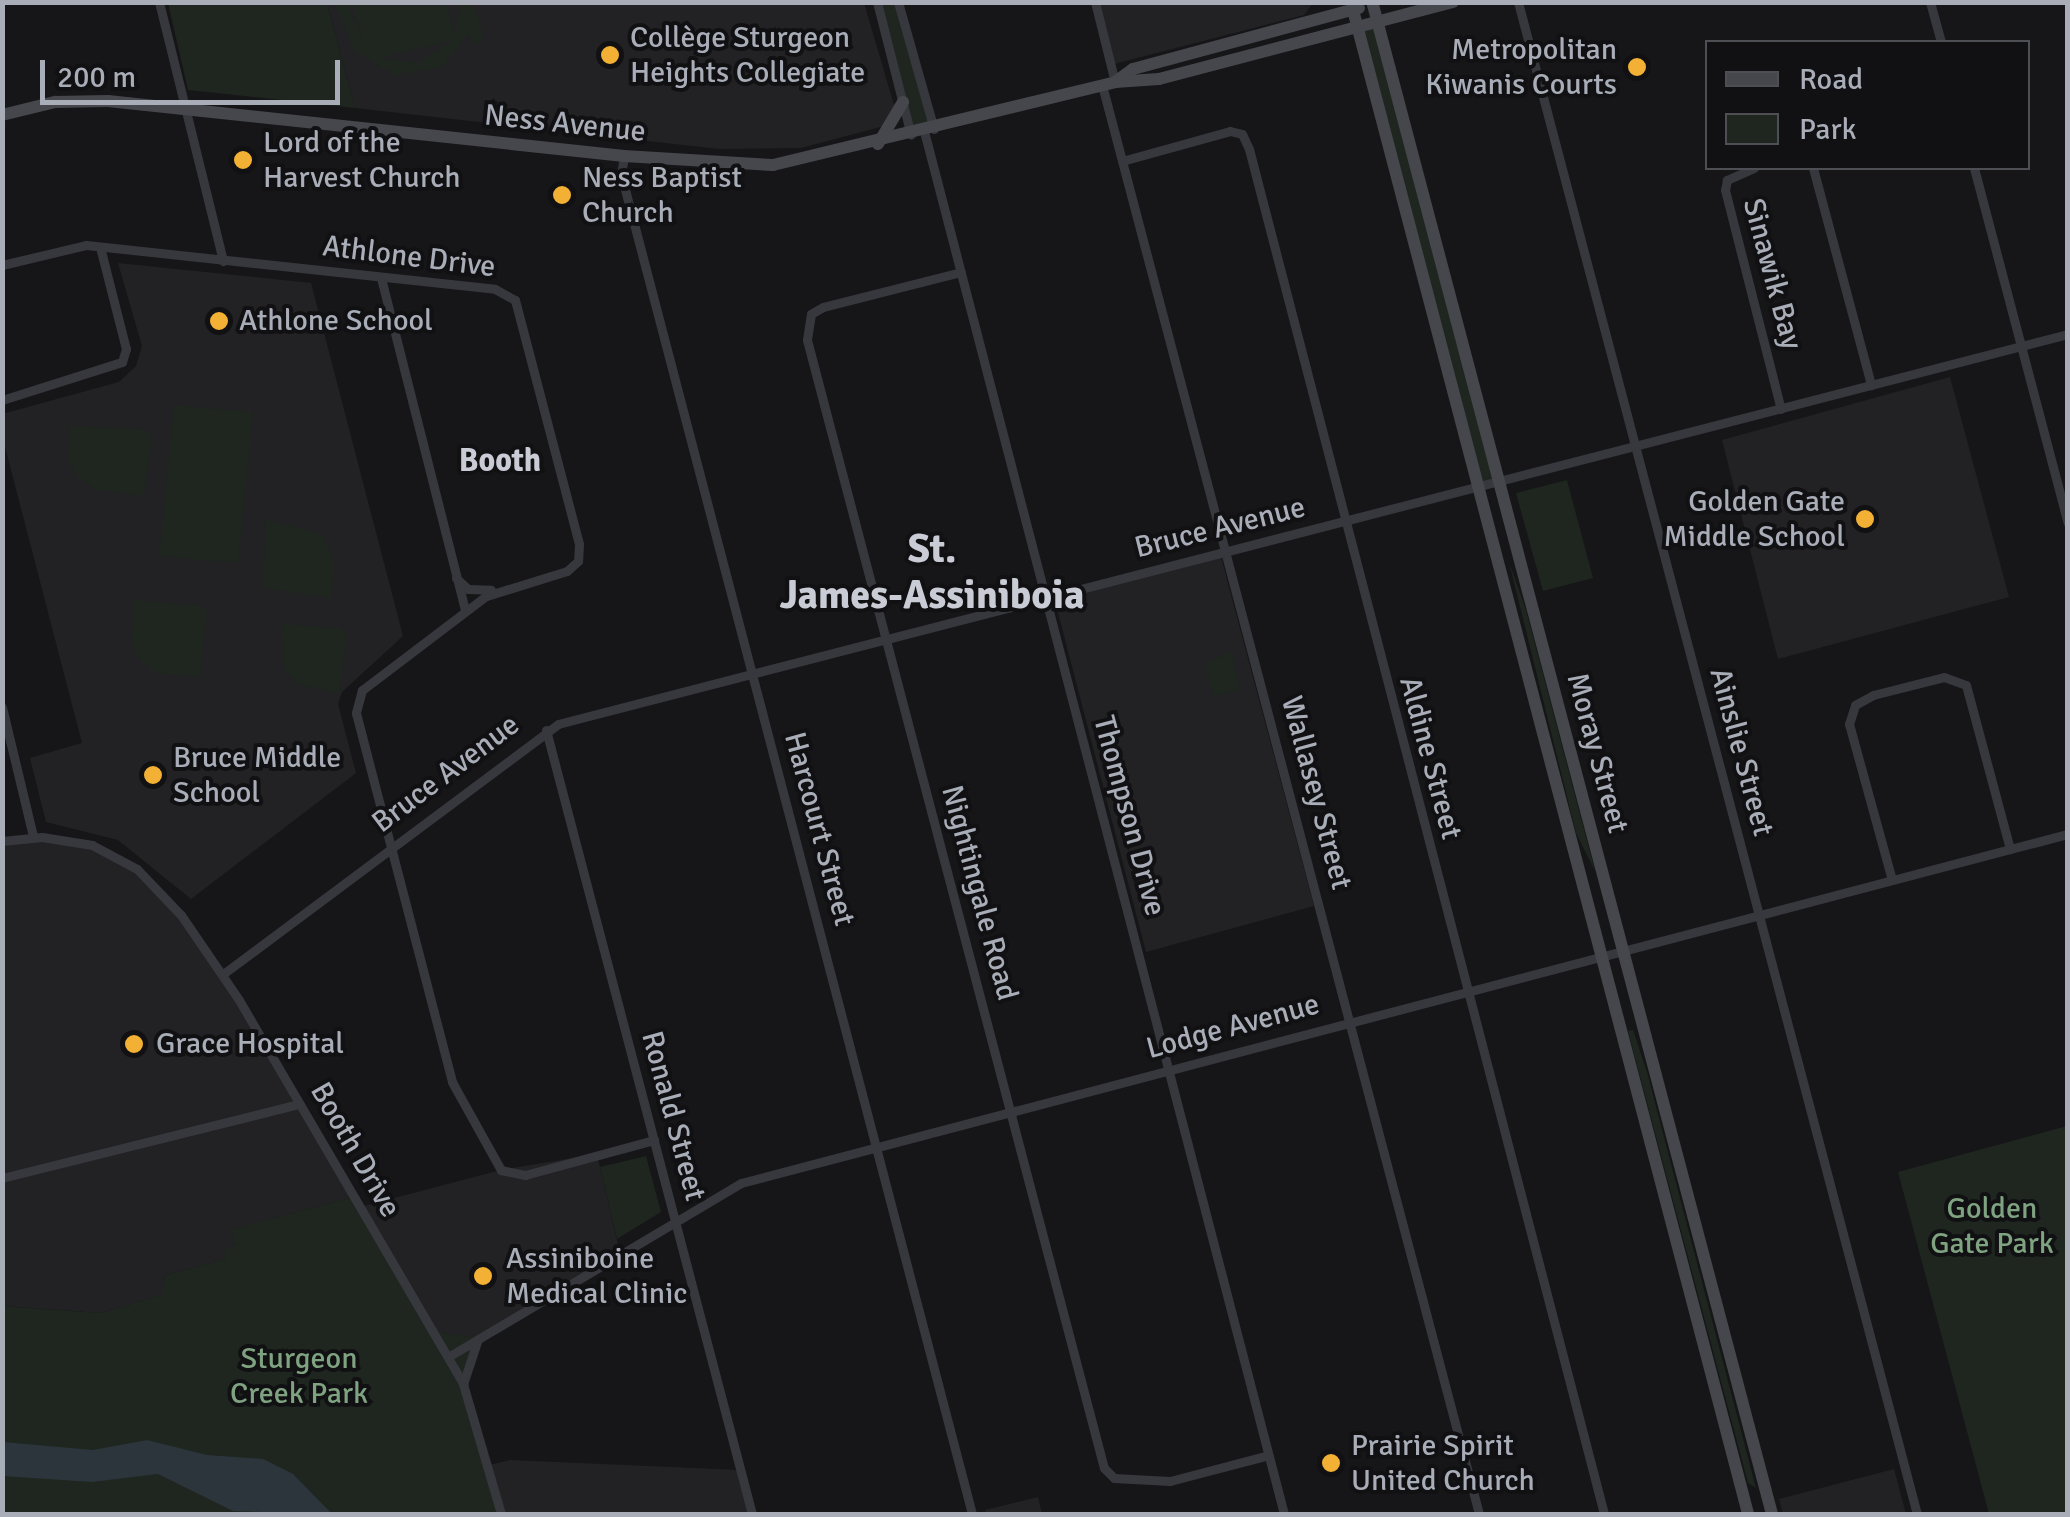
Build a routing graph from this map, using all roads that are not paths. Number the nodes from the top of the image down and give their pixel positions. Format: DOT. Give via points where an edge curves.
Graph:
graph roads {
  1 [pos="158,2"];
  2 [pos="877,2"];
  3 [pos="898,2"];
  4 [pos="1095,2"];
  5 [pos="1328,2"];
  6 [pos="1453,2"];
  7 [pos="1518,2"];
  8 [pos="1930,2"];
  9 [pos="1377,4"];
  10 [pos="1353,10"];
  11 [pos="1318,19"];
  12 [pos="1378,22"];
  13 [pos="1357,28"];
  14 [pos="1940,40"];
  15 [pos="1109,84"];
  16 [pos="903,102"];
  17 [pos="187,109"];
  18 [pos="2,114"];
  19 [pos="923,131"];
  20 [pos="878,144"];
  21 [pos="624,156"];
  22 [pos="1122,161"];
  23 [pos="1750,170"];
  24 [pos="1814,170"];
  25 [pos="1975,170"];
  26 [pos="100,247"];
  27 [pos="223,261"];
  28 [pos="2,265"];
  29 [pos="961,272"];
  30 [pos="381,278"];
  31 [pos="2068,334"];
  32 [pos="2021,346"];
  33 [pos="1871,385"];
  34 [pos="2,400"];
  35 [pos="1781,408"];
  36 [pos="1635,446"];
  37 [pos="1500,482"];
  38 [pos="1478,487"];
  39 [pos="1343,522"];
  40 [pos="2068,523"];
  41 [pos="1225,552"];
  42 [pos="455,576"];
  43 [pos="498,589"];
  44 [pos="1046,598"];
  45 [pos="465,611"];
  46 [pos="886,640"];
  47 [pos="752,674"];
  48 [pos="2,708"];
  49 [pos="546,730"];
  50 [pos="2068,834"];
  51 [pos="33,836"];
  52 [pos="2,841"];
  53 [pos="391,848"];
  54 [pos="2010,849"];
  55 [pos="1892,880"];
  56 [pos="1759,915"];
  57 [pos="1623,950"];
  58 [pos="1601,956"];
  59 [pos="224,974"];
  60 [pos="1466,991"];
  61 [pos="1352,1021"];
  62 [pos="1170,1069"];
  63 [pos="299,1104"];
  64 [pos="1011,1111"];
  65 [pos="654,1140"];
  66 [pos="876,1147"];
  67 [pos="2,1178"];
  68 [pos="674,1220"];
  69 [pos="479,1338"];
  70 [pos="448,1357"];
  71 [pos="463,1384"];
  72 [pos="1269,1455"];
  73 [pos="501,1514"];
  74 [pos="752,1514"];
  75 [pos="972,1514"];
  76 [pos="1284,1514"];
  77 [pos="1479,1514"];
  78 [pos="1604,1514"];
  79 [pos="1748,1514"];
  80 [pos="1772,1514"];
  81 [pos="1917,1514"];
  1 -- 17 [label="street"];
  2 -- 16 [label="street, Thompson Drive"];
  3 -- 19 [label="street, Thompson Drive"];
  4 -- 15 [label="street, Wallasey Street"];
  5 -- 11 [label="main road"];
  6 -- 12 [label="main road, Ness Avenue"];
  7 -- 36 [label="street, Ainslie Street"];
  8 -- 14 [label="street"];
  9 -- 10 [label="main road, Ness Avenue"];
  9 -- 12 [label="main road, Moray Street"];
  10 -- 11 [label="main road, Ness Avenue"];
  10 -- 13 [label="main road, Moray Street"];
  11 -- 15 [label="main road, Ness Avenue" via="1133,69"];
  12 -- 13 [label="main road, Ness Avenue"];
  12 -- 37 [label="main road, Moray Street"];
  13 -- 15 [label="main road, Ness Avenue" via="1136,84"];
  13 -- 38 [label="main road, Moray Street"];
  15 -- 19 [label="main road, Ness Avenue"];
  15 -- 22 [label="street, Wallasey Street"];
  16 -- 19 [label="street, Thompson Drive"];
  16 -- 20 [label="main road"];
  17 -- 18 [label="main road, Ness Avenue" via="88,100"];
  17 -- 21 [label="main road, Ness Avenue"];
  17 -- 27 [label="street"];
  19 -- 20 [label="main road, Ness Avenue"];
  19 -- 29 [label="street, Thompson Drive"];
  20 -- 21 [label="main road, Ness Avenue" via="773,165"];
  21 -- 47 [label="street, Harcourt Street" via="622,174"];
  22 -- 39 [label="street, Aldine Street" via="1230,131 1245,139"];
  22 -- 41 [label="street, Wallasey Street"];
  23 -- 35 [label="street, Sinawik Bay" via="1728,180 1724,190"];
  24 -- 33 [label="street"];
  25 -- 32 [label="street"];
  26 -- 27 [label="street, Athlone Drive"];
  26 -- 28 [label="street, Athlone Drive"];
  26 -- 34 [label="street" via="126,349 122,362"];
  27 -- 30 [label="street, Athlone Drive"];
  29 -- 44 [label="street, Thompson Drive"];
  29 -- 46 [label="street, Nightingale Road" via="823,307 806,328"];
  30 -- 42 [label="street"];
  30 -- 43 [label="street, Athlone Drive" via="495,289 515,300 580,552 568,570"];
  31 -- 32 [label="street, Bruce Avenue"];
  32 -- 33 [label="street, Bruce Avenue"];
  32 -- 40 [label="street"];
  33 -- 35 [label="street, Bruce Avenue"];
  35 -- 36 [label="street, Bruce Avenue"];
  36 -- 37 [label="street, Bruce Avenue"];
  36 -- 56 [label="street, Ainslie Street"];
  37 -- 38 [label="street, Bruce Avenue"];
  37 -- 57 [label="main road, Moray Street"];
  38 -- 39 [label="street, Bruce Avenue"];
  38 -- 58 [label="main road, Moray Street"];
  39 -- 41 [label="street, Bruce Avenue"];
  39 -- 60 [label="street, Aldine Street"];
  41 -- 44 [label="street, Bruce Avenue"];
  41 -- 61 [label="street, Wallasey Street"];
  42 -- 43 [label="street" via="468,589"];
  42 -- 45 [label="street"];
  43 -- 45 [label="street, Athlone Drive"];
  44 -- 46 [label="street, Bruce Avenue"];
  44 -- 62 [label="street, Thompson Drive"];
  45 -- 53 [label="street, Athlone Drive" via="356,700"];
  46 -- 47 [label="street, Bruce Avenue"];
  46 -- 64 [label="street, Nightingale Road"];
  47 -- 49 [label="street, Bruce Avenue"];
  47 -- 66 [label="street, Harcourt Street"];
  48 -- 51 [label="street"];
  49 -- 53 [label="street, Bruce Avenue"];
  49 -- 65 [label="street, Ronald Street"];
  50 -- 54 [label="street, Lodge Avenue"];
  51 -- 52 [label="street, Booth Drive"];
  51 -- 59 [label="street, Booth Drive" via="92,846 137,869 182,915"];
  53 -- 59 [label="street, Bruce Avenue"];
  53 -- 65 [label="street, Athlone Drive" via="452,1082 502,1170 526,1175"];
  54 -- 55 [label="street, Lodge Avenue"];
  54 -- 55 [label="street" via="1966,685 1944,676 1860,700 1849,724"];
  55 -- 56 [label="street, Lodge Avenue"];
  56 -- 57 [label="street, Lodge Avenue"];
  56 -- 81 [label="street, Ainslie Street"];
  57 -- 58 [label="street, Lodge Avenue"];
  57 -- 80 [label="main road, Moray Street"];
  58 -- 60 [label="street, Lodge Avenue"];
  58 -- 79 [label="main road, Moray Street"];
  59 -- 63 [label="street, Booth Drive"];
  60 -- 61 [label="street, Lodge Avenue"];
  60 -- 78 [label="street, Aldine Street"];
  61 -- 62 [label="street, Lodge Avenue"];
  61 -- 77 [label="street, Wallasey Street"];
  62 -- 64 [label="street, Lodge Avenue"];
  62 -- 72 [label="street, Thompson Drive"];
  63 -- 67 [label="street"];
  63 -- 70 [label="street, Booth Drive"];
  64 -- 66 [label="street, Lodge Avenue"];
  64 -- 72 [label="street, Nightingale Road" via="1106,1472 1170,1481"];
  65 -- 68 [label="street, Ronald Street"];
  66 -- 68 [label="street, Lodge Avenue" via="726,1188"];
  66 -- 75 [label="street, Harcourt Street"];
  68 -- 69 [label="street, Lodge Avenue"];
  68 -- 74 [label="street, Ronald Street"];
  69 -- 70 [label="street, Lodge Avenue"];
  69 -- 71 [label="street"];
  70 -- 71 [label="street, Booth Drive"];
  71 -- 73 [label="street, Booth Drive"];
  72 -- 76 [label="street, Thompson Drive"];
}
